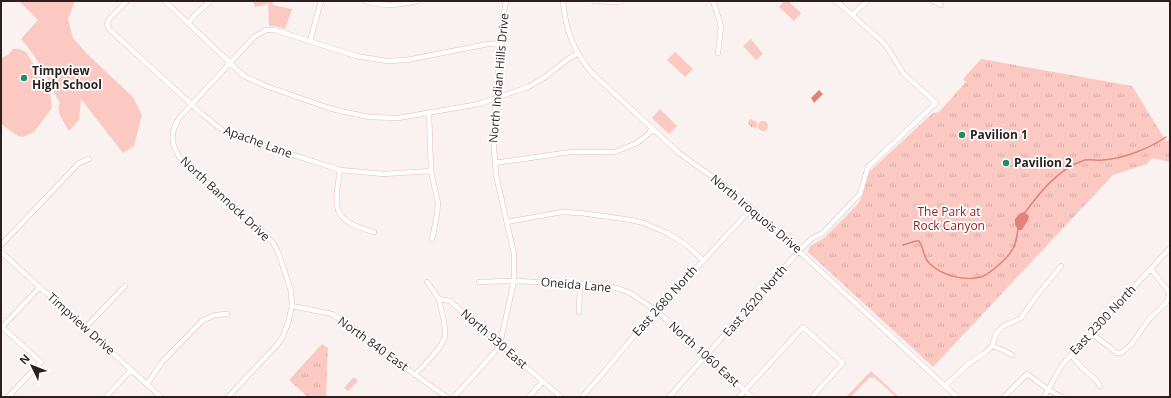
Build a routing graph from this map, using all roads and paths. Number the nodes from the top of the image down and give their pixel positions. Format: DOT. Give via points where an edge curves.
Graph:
graph roads {
  1 [pos="127,1"];
  2 [pos="165,1"];
  3 [pos="210,1"];
  4 [pos="321,1"];
  5 [pos="366,1"];
  6 [pos="417,1"];
  7 [pos="506,1"];
  8 [pos="563,1"];
  9 [pos="594,1"];
  10 [pos="621,1"];
  11 [pos="713,1"];
  12 [pos="836,1"];
  13 [pos="867,1"];
  14 [pos="933,1"];
  15 [pos="941,5"];
  16 [pos="852,16"];
  17 [pos="188,23"];
  18 [pos="310,40"];
  19 [pos="502,43"];
  20 [pos="718,53"];
  21 [pos="577,54"];
  22 [pos="231,63"];
  23 [pos="497,98"];
  24 [pos="191,105"];
  25 [pos="429,113"];
  26 [pos="653,129"];
  27 [pos="89,159"];
  28 [pos="495,163"];
  29 [pos="340,170"];
  30 [pos="431,172"];
  31 [pos="752,208"];
  32 [pos="507,222"];
  33 [pos="374,232"];
  34 [pos="432,240"];
  35 [pos="1,245"];
  36 [pos="1170,248"];
  37 [pos="799,251"];
  38 [pos="1,252"];
  39 [pos="703,260"];
  40 [pos="1061,266"];
  41 [pos="1151,269"];
  42 [pos="514,280"];
  43 [pos="427,282"];
  44 [pos="479,282"];
  45 [pos="580,285"];
  46 [pos="125,286"];
  47 [pos="40,287"];
  48 [pos="439,299"];
  49 [pos="292,306"];
  50 [pos="657,311"];
  51 [pos="579,312"];
  52 [pos="227,314"];
  53 [pos="85,328"];
  54 [pos="1091,333"];
  55 [pos="500,344"];
  56 [pos="992,346"];
  57 [pos="1012,355"];
  58 [pos="1071,355"];
  59 [pos="707,356"];
  60 [pos="131,370"];
  61 [pos="414,375"];
  62 [pos="543,381"];
  63 [pos="146,384"];
  64 [pos="945,386"];
  65 [pos="1100,386"];
  66 [pos="745,390"];
  67 [pos="1048,390"];
  68 [pos="8,397"];
  69 [pos="106,397"];
  70 [pos="161,397"];
  71 [pos="228,397"];
  72 [pos="447,397"];
  73 [pos="454,397"];
  74 [pos="529,397"];
  75 [pos="561,397"];
  76 [pos="582,397"];
  77 [pos="670,397"];
  78 [pos="739,397"];
  79 [pos="752,397"];
  80 [pos="812,397"];
  81 [pos="957,397"];
  82 [pos="1004,397"];
  83 [pos="1044,397"];
  84 [pos="1062,397"];
  1 -- 24 [label="street, Apache Lane" via="107,24 110,30"];
  2 -- 17 [label="street"];
  3 -- 17 [label="street"];
  4 -- 18 [label="street"];
  5 -- 6 [label="street" via="391,5"];
  7 -- 19 [label="street, North Indian Hills Drive"];
  8 -- 21 [label="street, North Iroquois Drive" via="565,21"];
  9 -- 10 [label="street"];
  11 -- 20 [label="street" via="720,26"];
  12 -- 16 [label="street"];
  13 -- 16 [label="street"];
  14 -- 15 [label="street"];
  16 -- 37 [label="street, East 2620 North" via="887,47 903,73 936,103 868,167 860,194 823,233 811,239"];
  17 -- 22 [label="street"];
  18 -- 19 [label="street, North Bannock Drive" via="356,56 387,61 407,60"];
  18 -- 22 [label="street, North Bannock Drive" via="266,30 254,37"];
  19 -- 23 [label="street, North Indian Hills Drive"];
  21 -- 23 [label="street" via="528,87"];
  21 -- 26 [label="street, North Iroquois Drive" via="593,74"];
  22 -- 24 [label="street, North Bannock Drive"];
  22 -- 25 [label="street" via="244,76 254,81 340,111 384,118"];
  23 -- 25 [label="street"];
  23 -- 28 [label="street, North Indian Hills Drive" via="494,120"];
  24 -- 29 [label="street, Apache Lane" via="213,123 234,135"];
  24 -- 49 [label="street, North Bannock Drive" via="174,128 174,148 180,158 274,243 291,292"];
  25 -- 30 [label="street"];
  26 -- 28 [label="street" via="637,143 615,152 571,152"];
  26 -- 31 [label="street, North Iroquois Drive" via="683,156"];
  27 -- 35 [label="street" via="80,163"];
  28 -- 32 [label="street, North Indian Hills Drive"];
  29 -- 30 [label="street, Apache Lane" via="384,174"];
  29 -- 33 [label="street" via="336,205 340,214 348,222"];
  30 -- 34 [label="street" via="438,203"];
  31 -- 37 [label="street, North Iroquois Drive"];
  31 -- 39 [label="street, East 2680 North"];
  32 -- 39 [label="street" via="562,212 624,218 667,233"];
  32 -- 42 [label="street, North Indian Hills Drive" via="514,254"];
  36 -- 41 [label="street, East 2300 North"];
  37 -- 59 [label="street, East 2620 North"];
  37 -- 64 [label="street, North Iroquois Drive"];
  38 -- 47 [label="street, Timpview Drive"];
  39 -- 50 [label="street, East 2680 North"];
  40 -- 56 [label="street" via="1021,318 1002,327 996,334"];
  41 -- 54 [label="street, East 2300 North"];
  41 -- 54 [label="street" via="1168,291 1168,299 1149,319 1131,345 1122,353 1117,353"];
  42 -- 44 [label="street, Oneida Lane"];
  42 -- 45 [label="street, Oneida Lane"];
  42 -- 55 [label="street, North Indian Hills Drive"];
  43 -- 48 [label="street"];
  45 -- 50 [label="street, Oneida Lane" via="603,285 620,289 640,298"];
  45 -- 51 [label="street"];
  46 -- 53 [label="street"];
  47 -- 53 [label="street, Timpview Drive"];
  47 -- 68 [label="street" via="2,327 41,362"];
  48 -- 55 [label="street, North 930 East" via="450,301"];
  48 -- 61 [label="street" via="444,320 444,337 440,347"];
  49 -- 61 [label="street, North 840 East" via="332,314 360,332"];
  49 -- 71 [label="street" via="282,338"];
  50 -- 59 [label="street, North 1060 East"];
  50 -- 76 [label="street, East 2680 North"];
  52 -- 63 [label="street" via="215,315 202,321 163,361"];
  53 -- 60 [label="street, Timpview Drive"];
  54 -- 58 [label="street, East 2300 North"];
  55 -- 62 [label="street, North 930 East"];
  55 -- 73 [label="street"];
  56 -- 57 [label="street"];
  56 -- 64 [label="street"];
  58 -- 65 [label="street"];
  58 -- 67 [label="street, East 2300 North" via="1056,374"];
  59 -- 66 [label="street, North 1060 East"];
  59 -- 77 [label="street, East 2620 North"];
  60 -- 63 [label="street, Timpview Drive"];
  60 -- 69 [label="street"];
  61 -- 72 [label="street, North 840 East"];
  62 -- 74 [label="street"];
  62 -- 75 [label="street, North 930 East"];
  63 -- 70 [label="street, Timpview Drive"];
  64 -- 81 [label="street, North Iroquois Drive"];
  66 -- 78 [label="street"];
  66 -- 79 [label="street, North 1060 East"];
  66 -- 80 [label="street" via="804,327 843,363"];
  67 -- 82 [label="street" via="1027,374"];
  67 -- 83 [label="street, East 2300 North"];
  67 -- 84 [label="street"];
}
